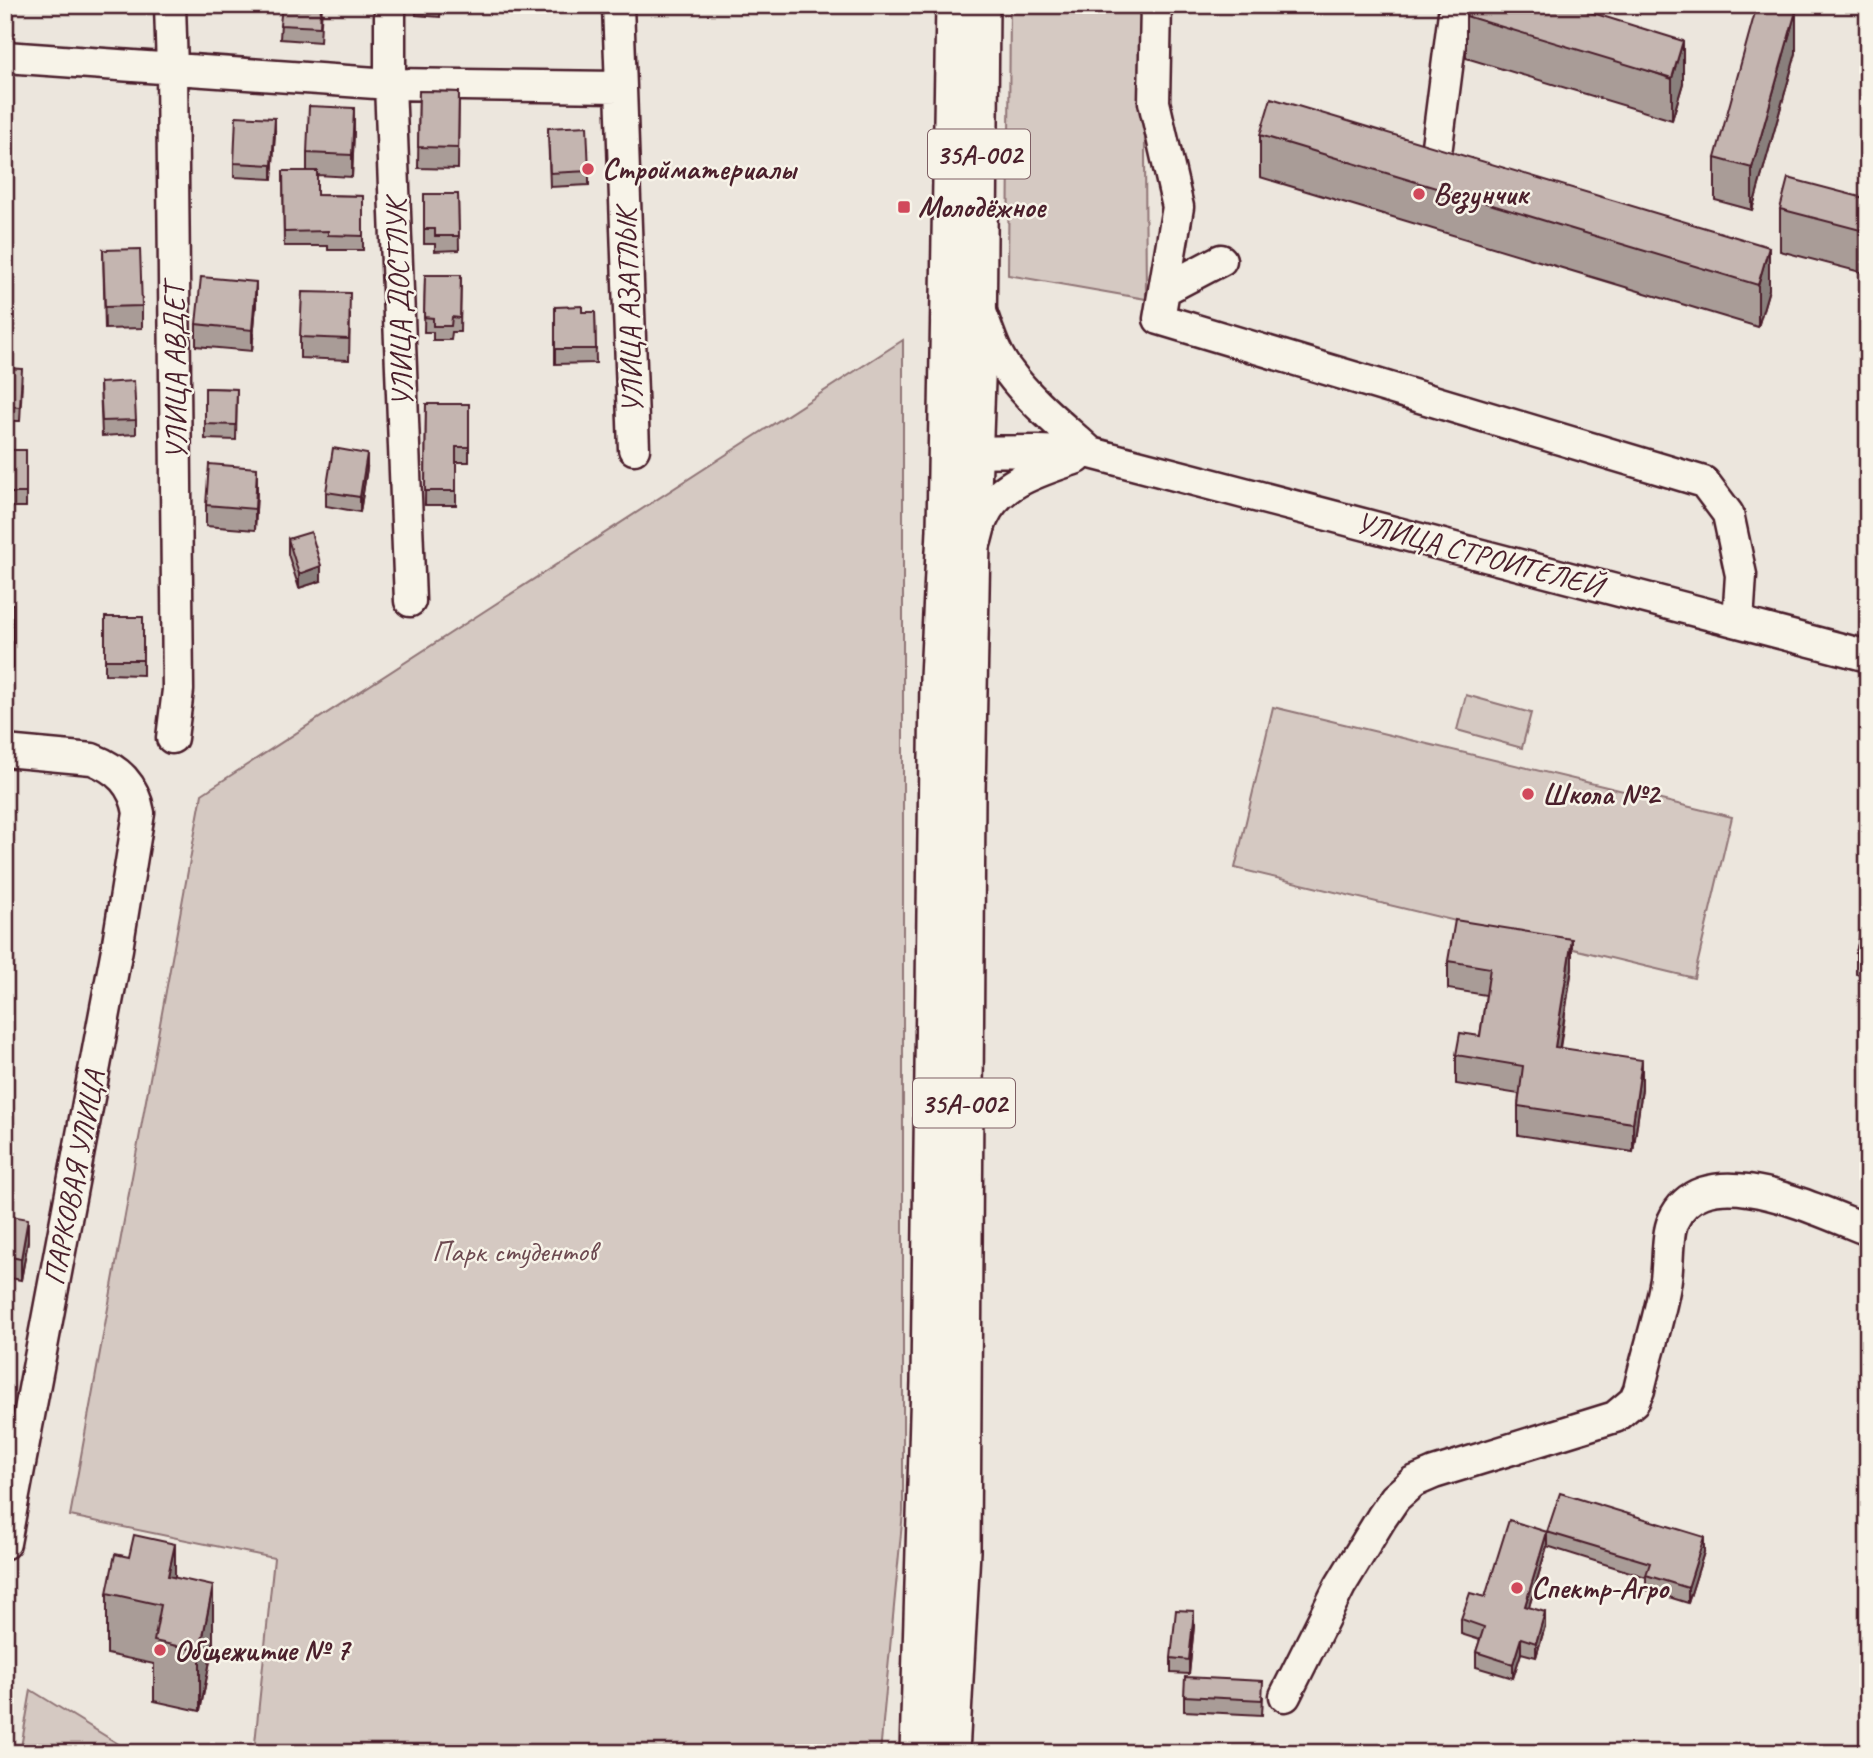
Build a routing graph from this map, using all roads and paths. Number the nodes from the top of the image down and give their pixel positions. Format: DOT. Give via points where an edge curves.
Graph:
graph roads {
  1 [pos="170,5"];
  2 [pos="390,5"];
  3 [pos="618,5"];
  4 [pos="955,5"];
  5 [pos="980,5"];
  6 [pos="1156,5"];
  7 [pos="1455,5"];
  8 [pos="5,57"];
  9 [pos="172,69"];
  10 [pos="390,84"];
  11 [pos="619,87"];
  12 [pos="1437,146"];
  13 [pos="1221,260"];
  14 [pos="1164,290"];
  15 [pos="978,302"];
  16 [pos="634,449"];
  17 [pos="961,452"];
  18 [pos="1091,453"];
  19 [pos="971,557"];
  20 [pos="410,601"];
  21 [pos="1738,622"];
  22 [pos="1868,656"];
  23 [pos="172,738"];
  24 [pos="5,751"];
  25 [pos="1868,1230"];
  26 [pos="5,1543"];
  27 [pos="1285,1696"];
  28 [pos="919,1753"];
  29 [pos="950,1753"];
  1 -- 9 [label="street, УЛИЦА АВДЕТ"];
  2 -- 10 [label="street, УЛИЦА ДОСТЛУК"];
  3 -- 11 [label="street, УЛИЦА АЗАТЛЫК"];
  4 -- 17 [label="main road, 35А-002"];
  5 -- 15 [label="main road, 35А-002"];
  6 -- 14 [label="street" via="1154,102 1178,207"];
  7 -- 12 [label="street"];
  8 -- 9 [label="street"];
  9 -- 10 [label="street"];
  9 -- 23 [label="street, УЛИЦА АВДЕТ" via="178,690"];
  10 -- 11 [label="street"];
  10 -- 20 [label="street, УЛИЦА ДОСТЛУК"];
  11 -- 16 [label="street, УЛИЦА АЗАТЛЫК"];
  13 -- 14 [label="street"];
  14 -- 21 [label="street" via="1159,319 1703,482 1728,514 1741,575"];
  15 -- 17 [label="main road, 35А-002"];
  15 -- 18 [label="street" via="1007,371"];
  17 -- 18 [label="street, УЛИЦА СТРОИТЕЛЕЙ"];
  17 -- 19 [label="main road, 35А-002"];
  17 -- 28 [label="main road, 35А-002" via="939,691 930,1395"];
  18 -- 19 [label="street" via="1004,488 984,516"];
  18 -- 21 [label="street, УЛИЦА СТРОИТЕЛЕЙ"];
  19 -- 29 [label="main road, 35А-002" via="961,1551"];
  21 -- 22 [label="street, УЛИЦА СТРОИТЕЛЕЙ"];
  24 -- 26 [label="street, ПАРКОВАЯ УЛИЦА" via="105,764 121,774 137,799 139,813"];
  25 -- 27 [label="street" via="1774,1195 1730,1187 1704,1191 1685,1203 1672,1222 1666,1284 1634,1401 1615,1418 1413,1482 1395,1498 1340,1586"];
}
